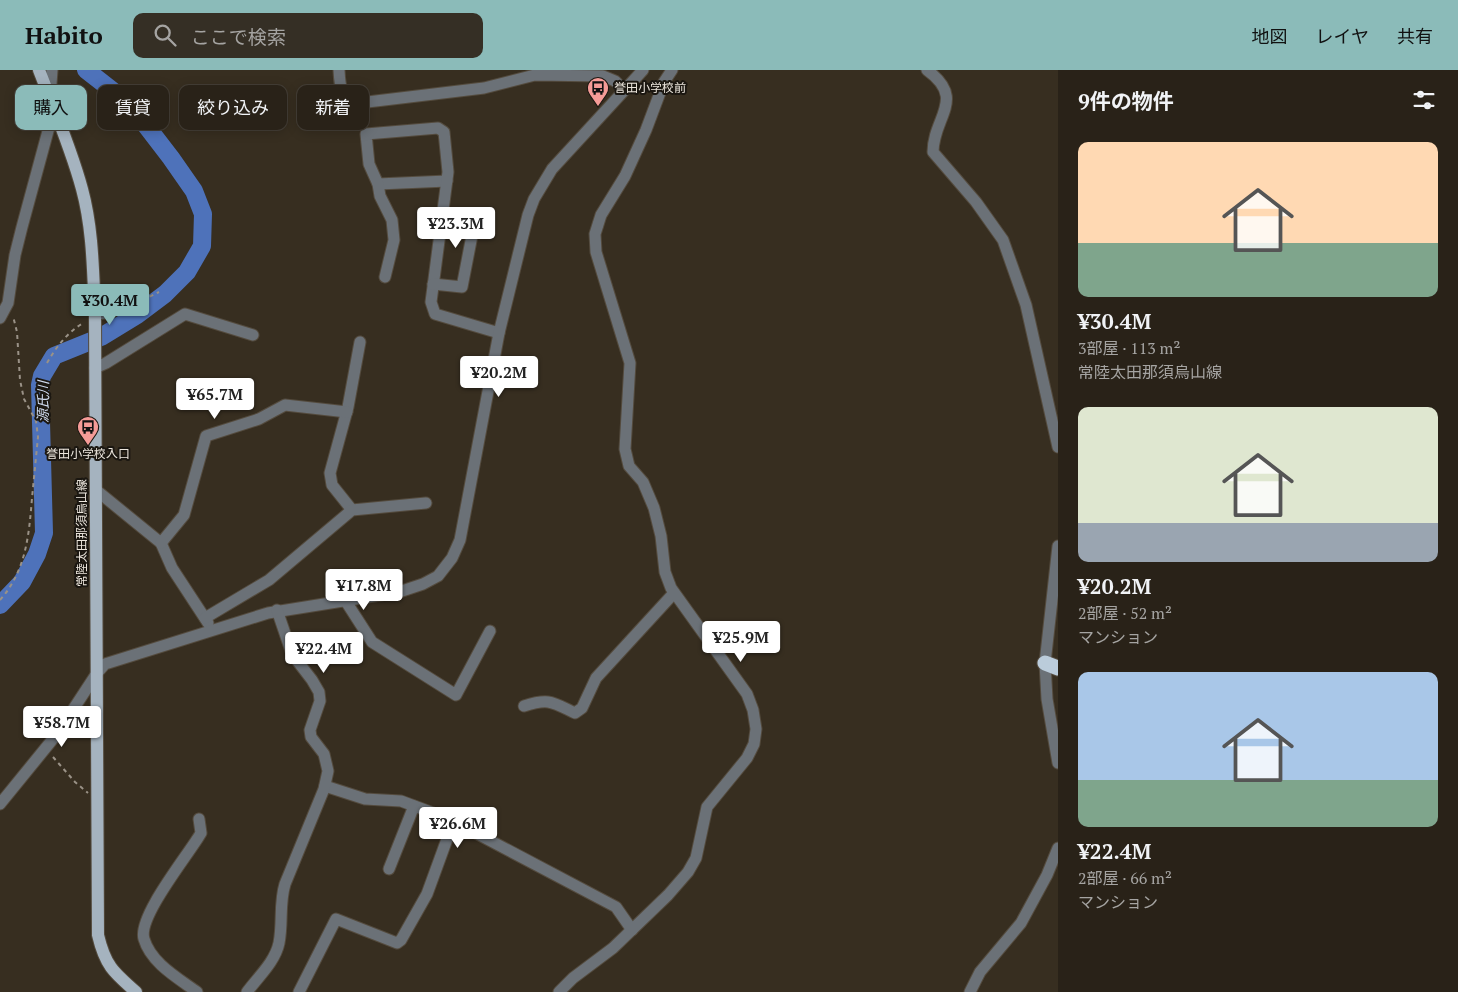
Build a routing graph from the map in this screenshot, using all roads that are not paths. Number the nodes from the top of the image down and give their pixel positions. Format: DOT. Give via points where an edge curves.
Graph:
graph roads {
  1 [pos="39,70"];
  2 [pos="52,70"];
  3 [pos="338,70"];
  4 [pos="643,70"];
  5 [pos="672,70"];
  6 [pos="927,70"];
  7 [pos="45,85"];
  8 [pos="50,85"];
  9 [pos="624,90"];
  10 [pos="48,130"];
  11 [pos="62,130"];
  12 [pos="447,181"];
  13 [pos="378,184"];
  14 [pos="442,213"];
  15 [pos="385,277"];
  16 [pos="433,284"];
  17 [pos="118,309"];
  18 [pos="0,318"];
  19 [pos="95,320"];
  20 [pos="499,332"];
  21 [pos="253,335"];
  22 [pos="360,342"];
  23 [pos="95,364"];
  24 [pos="347,412"];
  25 [pos="1058,447"];
  26 [pos="96,490"];
  27 [pos="426,502"];
  28 [pos="352,510"];
  29 [pos="161,543"];
  30 [pos="1058,546"];
  31 [pos="674,593"];
  32 [pos="345,600"];
  33 [pos="277,610"];
  34 [pos="205,618"];
  35 [pos="215,629"];
  36 [pos="490,631"];
  37 [pos="1051,665"];
  38 [pos="97,674"];
  39 [pos="524,706"];
  40 [pos="1058,763"];
  41 [pos="325,786"];
  42 [pos="0,804"];
  43 [pos="414,806"];
  44 [pos="198,820"];
  45 [pos="454,827"];
  46 [pos="1058,848"];
  47 [pos="389,869"];
  48 [pos="632,930"];
  49 [pos="136,992"];
  50 [pos="197,992"];
  51 [pos="247,992"];
  52 [pos="299,992"];
  53 [pos="559,992"];
  54 [pos="970,992"];
  1 -- 7 [label="main road, 常陸太田那須烏山線"];
  2 -- 8 [label="street"];
  3 -- 9 [label="street" via="343,94 359,103 484,88 535,75 603,76"];
  4 -- 9 [label="street"];
  5 -- 31 [label="street" via="624,176 601,216 595,243 630,363 625,449 629,466 643,482 654,508 665,572"];
  6 -- 25 [label="street" via="938,78 946,91 947,102 933,140 933,152 976,202 1003,240 1026,305"];
  9 -- 20 [label="street" via="552,169 534,199"];
  10 -- 18 [label="street" via="15,255 8,303"];
  11 -- 19 [label="main road, 常陸太田那須烏山線" via="87,211"];
  12 -- 13 [label="street"];
  12 -- 13 [label="street" via="444,132 438,128 366,134 369,164"];
  12 -- 14 [label="street"];
  13 -- 15 [label="street" via="392,220 394,240"];
  14 -- 16 [label="street"];
  14 -- 16 [label="street" via="475,220 462,288"];
  16 -- 20 [label="street" via="431,302 435,314"];
  17 -- 19 [label="street"];
  19 -- 23 [label="main road, 常陸太田那須烏山線"];
  20 -- 32 [label="street" via="460,540 452,558 438,576 424,584 399,592"];
  21 -- 23 [label="street" via="184,314 106,363"];
  22 -- 24 [label="street"];
  23 -- 26 [label="main road, 常陸太田那須烏山線"];
  24 -- 28 [label="street" via="330,473 332,485"];
  24 -- 29 [label="street" via="285,405 259,419 206,436 184,515"];
  26 -- 29 [label="street"];
  26 -- 38 [label="main road, 常陸太田那須烏山線"];
  27 -- 28 [label="street"];
  28 -- 34 [label="street" via="269,580"];
  29 -- 34 [label="street" via="172,568"];
  30 -- 37 [label="street"];
  31 -- 39 [label="street" via="596,678 582,708 575,713 550,701"];
  31 -- 48 [label="street" via="747,694 756,729 748,758 707,807 696,858 688,872"];
  32 -- 33 [label="street"];
  32 -- 36 [label="street" via="372,642 456,694"];
  33 -- 35 [label="street"];
  33 -- 41 [label="street" via="292,654 319,692 320,701 310,730 311,737 324,754 328,771"];
  34 -- 35 [label="street"];
  35 -- 38 [label="street" via="105,664"];
  37 -- 40 [label="street" via="1047,699"];
  38 -- 42 [label="street" via="57,734"];
  38 -- 49 [label="main road, 常陸太田那須烏山線" via="98,935 107,962"];
  41 -- 43 [label="street" via="366,799 401,801"];
  41 -- 51 [label="street" via="284,884 279,943 273,959"];
  43 -- 45 [label="street" via="444,817"];
  43 -- 47 [label="street"];
  44 -- 50 [label="street" via="201,833 145,920 143,932 151,952 162,965"];
  45 -- 48 [label="street" via="470,830 616,907"];
  45 -- 52 [label="street" via="427,894 401,940 397,943 336,920"];
  46 -- 54 [label="street" via="1021,923 980,972"];
  48 -- 53 [label="street"];
}
